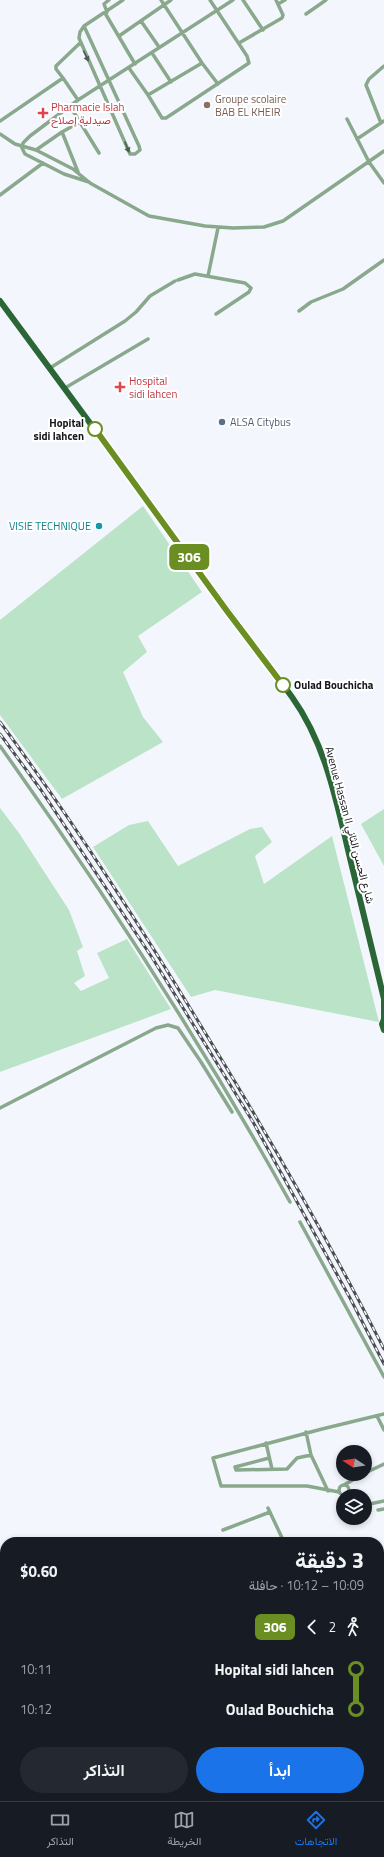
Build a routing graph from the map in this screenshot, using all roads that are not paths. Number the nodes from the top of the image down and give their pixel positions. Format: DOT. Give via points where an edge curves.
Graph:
graph roads {
  1 [pos="109,0"];
  2 [pos="123,0"];
  3 [pos="162,0"];
  4 [pos="171,0"];
  5 [pos="210,0"];
  6 [pos="233,0"];
  7 [pos="243,0"];
  8 [pos="276,0"];
  9 [pos="285,0"];
  10 [pos="326,0"];
  11 [pos="164,4"];
  12 [pos="278,4"];
  13 [pos="216,10"];
  14 [pos="106,12"];
  15 [pos="306,14"];
  16 [pos="141,21"];
  17 [pos="84,26"];
  18 [pos="263,30"];
  19 [pos="182,32"];
  20 [pos="119,36"];
  21 [pos="80,43"];
  22 [pos="239,43"];
  23 [pos="159,48"];
  24 [pos="152,52"];
  25 [pos="202,63"];
  26 [pos="135,64"];
  27 [pos="384,66"];
  28 [pos="129,68"];
  29 [pos="63,78"];
  30 [pos="109,80"];
  31 [pos="171,82"];
  32 [pos="218,84"];
  33 [pos="100,86"];
  34 [pos="148,95"];
  35 [pos="78,100"];
  36 [pos="70,106"];
  37 [pos="347,119"];
  38 [pos="0,121"];
  39 [pos="80,122"];
  40 [pos="383,122"];
  41 [pos="62,132"];
  42 [pos="0,134"];
  43 [pos="357,140"];
  44 [pos="22,146"];
  45 [pos="36,150"];
  46 [pos="384,152"];
  47 [pos="100,153"];
  48 [pos="369,162"];
  49 [pos="43,163"];
  50 [pos="78,172"];
  51 [pos="90,183"];
  52 [pos="384,183"];
  53 [pos="0,195"];
  54 [pos="218,228"];
  55 [pos="384,260"];
  56 [pos="208,276"];
  57 [pos="0,301"];
  58 [pos="299,311"];
  59 [pos="216,314"];
  60 [pos="148,339"];
  61 [pos="50,368"];
  62 [pos="65,388"];
  63 [pos="0,746"];
  64 [pos="384,1000"];
  65 [pos="384,1019"];
  66 [pos="384,1030"];
  67 [pos="0,1108"];
  68 [pos="232,1112"];
  69 [pos="290,1202"];
  70 [pos="300,1222"];
  71 [pos="384,1377"];
  72 [pos="384,1414"];
  73 [pos="377,1416"];
  74 [pos="384,1430"];
  75 [pos="306,1432"];
  76 [pos="266,1443"];
  77 [pos="311,1456"];
  78 [pos="269,1458"];
  79 [pos="384,1464"];
  80 [pos="272,1469"];
  81 [pos="372,1469"];
  82 [pos="351,1481"];
  83 [pos="344,1485"];
  84 [pos="340,1489"];
  85 [pos="349,1489"];
  86 [pos="328,1491"];
  87 [pos="336,1492"];
  88 [pos="384,1502"];
  89 [pos="372,1504"];
  90 [pos="268,1508"];
  91 [pos="384,1509"];
  92 [pos="378,1510"];
  93 [pos="270,1512"];
  94 [pos="223,1530"];
  95 [pos="282,1537"];
  1 -- 14 [label="street" via="104,4"];
  2 -- 14 [label="street"];
  3 -- 11 [label="street"];
  4 -- 11 [label="street"];
  5 -- 13 [label="street"];
  6 -- 13 [label="street"];
  7 -- 18 [label="street"];
  8 -- 12 [label="street"];
  9 -- 12 [label="street"];
  10 -- 15 [label="street"];
  11 -- 16 [label="street"];
  11 -- 19 [label="street"];
  12 -- 18 [label="street" via="283,17"];
  13 -- 19 [label="street"];
  13 -- 22 [label="street"];
  14 -- 17 [label="street"];
  14 -- 20 [label="street"];
  16 -- 20 [label="street"];
  16 -- 23 [label="street"];
  17 -- 21 [label="street" via="79,35"];
  17 -- 30 [label="street"];
  18 -- 22 [label="street"];
  19 -- 23 [label="street"];
  19 -- 25 [label="street"];
  20 -- 26 [label="street"];
  21 -- 29 [label="street" via="56,66"];
  21 -- 33 [label="street, one-way"];
  22 -- 32 [label="street" via="249,63"];
  23 -- 24 [label="street"];
  24 -- 26 [label="street"];
  24 -- 31 [label="street"];
  25 -- 31 [label="street"];
  25 -- 32 [label="street"];
  26 -- 28 [label="street"];
  27 -- 40 [label="street" via="366,85"];
  28 -- 30 [label="street"];
  28 -- 34 [label="street"];
  29 -- 35 [label="street"];
  29 -- 38 [label="street"];
  30 -- 33 [label="street"];
  33 -- 30 [label="street, one-way" via="130,154 137,153 140,150 139,146"];
  31 -- 34 [label="street"];
  32 -- 34 [label="street" via="166,118 162,118"];
  33 -- 35 [label="street"];
  35 -- 36 [label="street"];
  36 -- 39 [label="street"];
  36 -- 44 [label="street" via="28,137"];
  37 -- 43 [label="street"];
  39 -- 41 [label="street"];
  39 -- 47 [label="street"];
  40 -- 43 [label="street"];
  41 -- 45 [label="street"];
  41 -- 50 [label="street"];
  42 -- 44 [label="street"];
  43 -- 48 [label="street"];
  44 -- 45 [label="street"];
  44 -- 49 [label="street" via="25,154"];
  45 -- 50 [label="street"];
  46 -- 48 [label="street"];
  48 -- 52 [label="street"];
  48 -- 54 [label="street" via="276,224 252,228"];
  49 -- 51 [label="street"];
  49 -- 53 [label="street"];
  50 -- 51 [label="street"];
  51 -- 54 [label="street" via="148,216"];
  54 -- 56 [label="street"];
  55 -- 58 [label="street" via="343,289 311,302"];
  56 -- 59 [label="street" via="246,282 252,288"];
  56 -- 61 [label="street" via="192,274 150,296 131,317"];
  57 -- 61 [label="main road, Avenue Hassan II شارع الحسن الثاني"];
  60 -- 62 [label="street"];
  61 -- 62 [label="main road, Avenue Hassan II شارع الحسن الثاني"];
  62 -- 64 [label="main road, Avenue Hassan II شارع الحسن الثاني" via="292,697 311,727 323,756 338,810"];
  63 -- 69 [label="street" via="72,846 134,940 209,1062"];
  64 -- 65 [label="main road, Avenue Hassan II شارع الحسن الثاني"];
  65 -- 66 [label="main road, Avenue Hassan II شارع الحسن الثاني"];
  67 -- 68 [label="street" via="143,1034 168,1025 178,1028"];
  70 -- 71 [label="street"];
  72 -- 73 [label="street"];
  73 -- 74 [label="street"];
  73 -- 75 [label="street"];
  75 -- 76 [label="street"];
  75 -- 77 [label="street"];
  76 -- 78 [label="street"];
  76 -- 86 [label="street" via="213,1458 221,1486 307,1486"];
  77 -- 80 [label="street" via="297,1458 287,1469"];
  77 -- 86 [label="street"];
  78 -- 80 [label="street"];
  78 -- 80 [label="street" via="235,1467 236,1470"];
  79 -- 81 [label="street"];
  82 -- 83 [label="street"];
  83 -- 84 [label="street"];
  83 -- 85 [label="street"];
  86 -- 87 [label="street"];
  88 -- 89 [label="street"];
  90 -- 93 [label="street"];
  91 -- 92 [label="street"];
  93 -- 94 [label="street"];
  93 -- 95 [label="street"];
}
